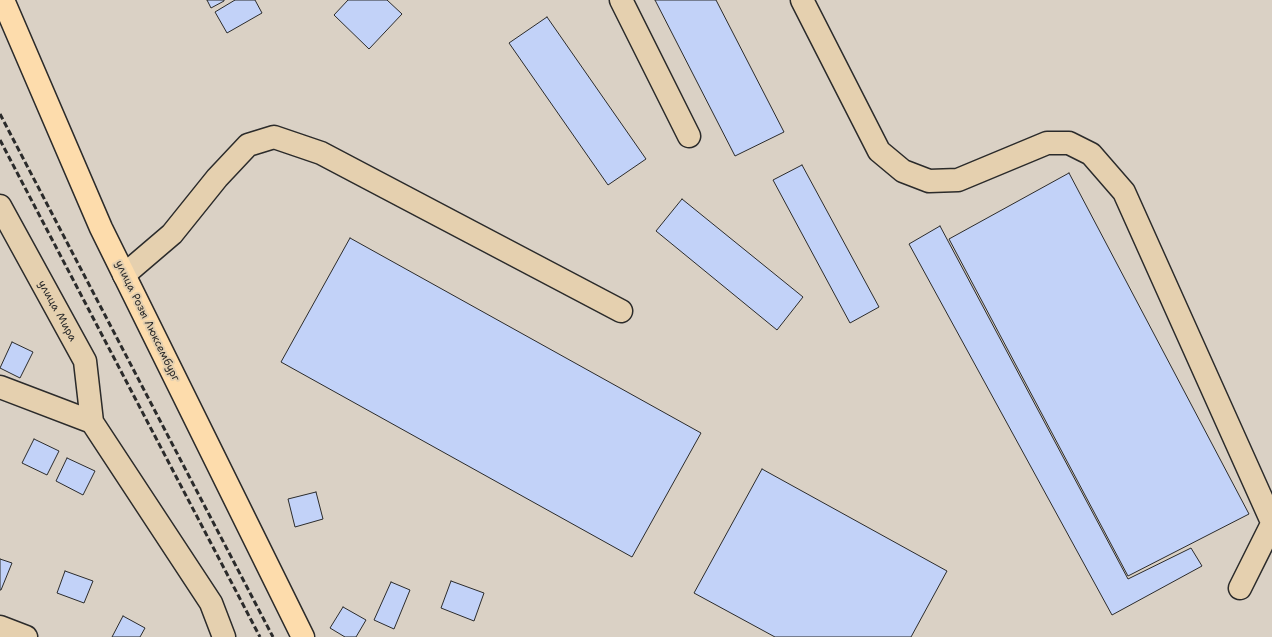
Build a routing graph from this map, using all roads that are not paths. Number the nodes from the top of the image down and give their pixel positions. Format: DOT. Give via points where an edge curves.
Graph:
graph roads {
  1 [pos="3,0"];
  2 [pos="621,0"];
  3 [pos="802,0"];
  4 [pos="688,136"];
  5 [pos="0,206"];
  6 [pos="124,275"];
  7 [pos="621,311"];
  8 [pos="0,387"];
  9 [pos="92,422"];
  10 [pos="1272,523"];
  11 [pos="1240,588"];
  12 [pos="0,627"];
  13 [pos="26,637"];
  14 [pos="224,637"];
  15 [pos="303,637"];
  1 -- 6 [label="main road, улица Розы Люксембург" via="101,228"];
  2 -- 4 [label="street"];
  3 -- 10 [label="street" via="879,151 903,170 929,181 958,180 1046,143 1069,143 1091,154 1124,192"];
  5 -- 9 [label="street, улица Мира" via="84,361"];
  6 -- 7 [label="street" via="172,234 217,178 248,145 274,137 321,153"];
  6 -- 15 [label="main road, улица Розы Люксембург"];
  8 -- 9 [label="street"];
  9 -- 14 [label="street" via="211,603"];
  10 -- 11 [label="street"];
  12 -- 13 [label="street"];
}
